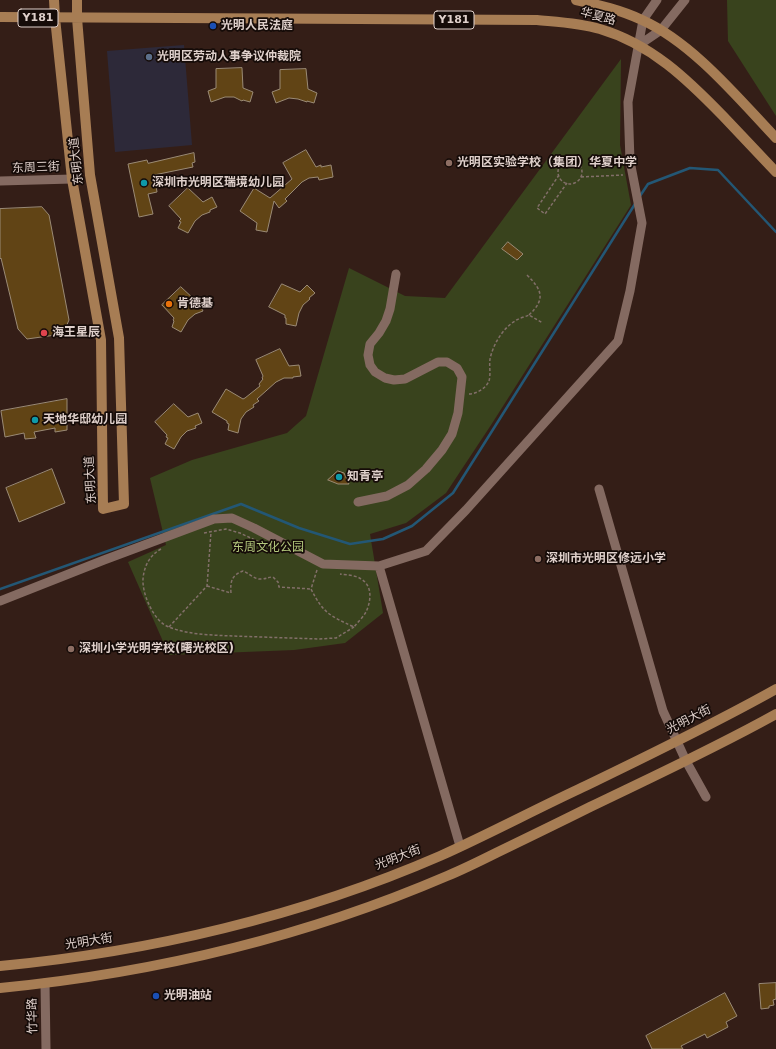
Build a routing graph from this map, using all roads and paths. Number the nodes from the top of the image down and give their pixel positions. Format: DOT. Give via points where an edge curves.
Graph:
graph roads {
  1 [pos="54,0"];
  2 [pos="77,0"];
  3 [pos="576,0"];
  4 [pos="657,0"];
  5 [pos="685,0"];
  6 [pos="0,18"];
  7 [pos="55,18"];
  8 [pos="77,18"];
  9 [pos="643,20"];
  10 [pos="661,30"];
  11 [pos="639,45"];
  12 [pos="776,138"];
  13 [pos="776,172"];
  14 [pos="559,175"];
  15 [pos="633,175"];
  16 [pos="580,177"];
  17 [pos="72,179"];
  18 [pos="0,181"];
  19 [pos="567,183"];
  20 [pos="396,274"];
  21 [pos="527,274"];
  22 [pos="529,315"];
  23 [pos="542,323"];
  24 [pos="461,393"];
  25 [pos="599,489"];
  26 [pos="358,502"];
  27 [pos="211,532"];
  28 [pos="204,533"];
  29 [pos="165,548"];
  30 [pos="275,550"];
  31 [pos="318,566"];
  32 [pos="379,566"];
  33 [pos="323,572"];
  34 [pos="335,574"];
  35 [pos="207,586"];
  36 [pos="311,589"];
  37 [pos="0,601"];
  38 [pos="168,627"];
  39 [pos="354,627"];
  40 [pos="776,689"];
  41 [pos="776,714"];
  42 [pos="676,741"];
  43 [pos="686,761"];
  44 [pos="706,797"];
  45 [pos="460,846"];
  46 [pos="0,966"];
  47 [pos="45,983"];
  48 [pos="0,988"];
  49 [pos="46,1049"];
  1 -- 7 [label="main road, 东明大道"];
  2 -- 8 [label="main road, 东明大道"];
  3 -- 9 [label="main road, 华夏路" via="606,6"];
  4 -- 9 [label="street"];
  5 -- 10 [label="street"];
  6 -- 7 [label="main road, 华夏路 / Y181"];
  7 -- 8 [label="main road, 华夏路 / Y181"];
  7 -- 17 [label="main road, 东明大道"];
  8 -- 11 [label="main road, 华夏路 / Y181" via="536,20 600,29"];
  8 -- 17 [label="main road, 东明大道" via="90,175 119,338 124,504 103,508 101,340"];
  9 -- 10 [label="main road, 华夏路"];
  9 -- 11 [label="street"];
  10 -- 11 [label="street"];
  10 -- 12 [label="main road, 华夏路" via="699,59"];
  11 -- 13 [label="main road, 华夏路 / Y181" via="683,76"];
  11 -- 15 [label="street" via="628,102 630,161"];
  14 -- 16 [label="path" via="561,164 571,160 582,169"];
  14 -- 19 [label="path"];
  14 -- 19 [label="path" via="537,208 545,214"];
  15 -- 16 [label="path"];
  15 -- 32 [label="street" via="642,223 618,341 426,551"];
  16 -- 19 [label="path" via="575,182"];
  17 -- 18 [label="street, 东周三街"];
  20 -- 24 [label="street" via="386,321 370,344 370,365 375,372 394,380 406,379 438,362 448,362 457,368 462,377"];
  21 -- 22 [label="path" via="541,299 537,308"];
  22 -- 23 [label="path"];
  22 -- 24 [label="path" via="515,320 502,333 494,346 488,382 482,390 473,394"];
  24 -- 26 [label="street" via="452,434 426,469 408,485 387,496"];
  25 -- 42 [label="street" via="663,711"];
  27 -- 28 [label="path"];
  27 -- 30 [label="path" via="226,528"];
  27 -- 35 [label="path"];
  29 -- 38 [label="path" via="148,559 143,584 154,615"];
  31 -- 32 [label="street"];
  31 -- 33 [label="path"];
  31 -- 36 [label="path"];
  31 -- 37 [label="street" via="232,518 214,519"];
  32 -- 45 [label="street"];
  34 -- 39 [label="path" via="360,578 367,583 371,591 366,613"];
  35 -- 36 [label="path" via="231,593 232,577 243,571 261,580 273,577 279,587"];
  35 -- 38 [label="path"];
  36 -- 39 [label="path" via="319,605 334,618"];
  38 -- 39 [label="path" via="199,634 318,639 336,638"];
  40 -- 42 [label="main road, 光明大街"];
  41 -- 43 [label="main road"];
  42 -- 43 [label="street"];
  42 -- 45 [label="main road, 光明大街"];
  43 -- 44 [label="street"];
  43 -- 47 [label="main road" via="449,876 367,907 284,934 203,955 113,974"];
  45 -- 46 [label="main road, 光明大街" via="360,887 236,925 109,952"];
  47 -- 48 [label="main road"];
  47 -- 49 [label="street, 竹华路"];
}
